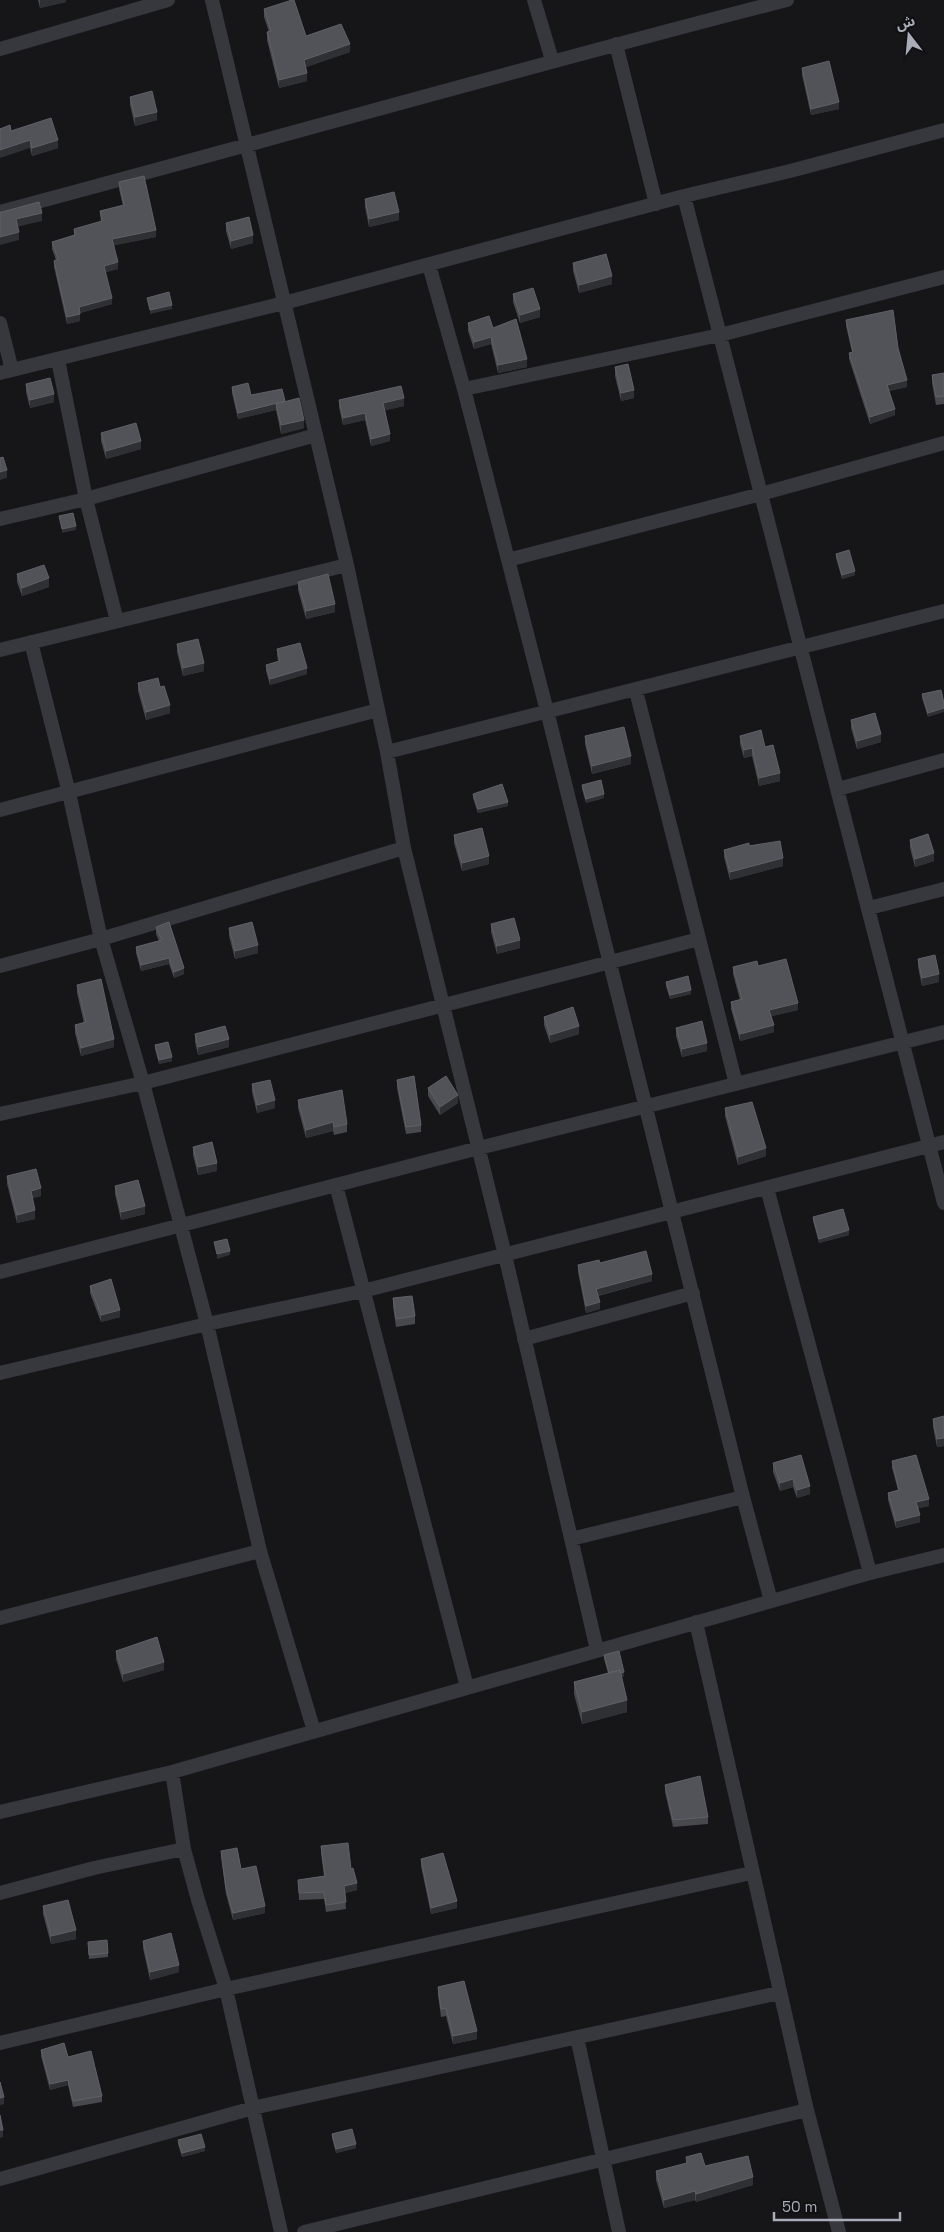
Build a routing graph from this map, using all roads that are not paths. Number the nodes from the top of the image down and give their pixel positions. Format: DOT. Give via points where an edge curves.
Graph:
graph roads {
  1 [pos="168,0"];
  2 [pos="212,0"];
  3 [pos="534,0"];
  4 [pos="787,0"];
  5 [pos="616,44"];
  6 [pos="0,49"];
  7 [pos="552,60"];
  8 [pos="944,130"];
  9 [pos="246,146"];
  10 [pos="684,196"];
  11 [pos="656,204"];
  12 [pos="0,212"];
  13 [pos="429,265"];
  14 [pos="944,277"];
  15 [pos="284,303"];
  16 [pos="0,323"];
  17 [pos="720,335"];
  18 [pos="58,360"];
  19 [pos="6,371"];
  20 [pos="464,389"];
  21 [pos="316,435"];
  22 [pos="944,443"];
  23 [pos="761,494"];
  24 [pos="86,499"];
  25 [pos="0,519"];
  26 [pos="508,560"];
  27 [pos="347,565"];
  28 [pos="944,611"];
  29 [pos="117,621"];
  30 [pos="31,642"];
  31 [pos="800,648"];
  32 [pos="0,650"];
  33 [pos="636,691"];
  34 [pos="378,710"];
  35 [pos="548,711"];
  36 [pos="387,752"];
  37 [pos="944,760"];
  38 [pos="838,789"];
  39 [pos="69,793"];
  40 [pos="0,810"];
  41 [pos="404,848"];
  42 [pos="944,889"];
  43 [pos="869,908"];
  44 [pos="101,939"];
  45 [pos="699,939"];
  46 [pos="610,962"];
  47 [pos="0,966"];
  48 [pos="444,1006"];
  49 [pos="944,1032"];
  50 [pos="902,1042"];
  51 [pos="143,1083"];
  52 [pos="736,1084"];
  53 [pos="646,1107"];
  54 [pos="0,1114"];
  55 [pos="944,1142"];
  56 [pos="929,1146"];
  57 [pos="479,1148"];
  58 [pos="336,1185"];
  59 [pos="768,1188"];
  60 [pos="944,1203"];
  61 [pos="672,1212"];
  62 [pos="179,1226"];
  63 [pos="504,1255"];
  64 [pos="0,1272"];
  65 [pos="363,1291"];
  66 [pos="693,1293"];
  67 [pos="207,1324"];
  68 [pos="524,1339"];
  69 [pos="0,1373"];
  70 [pos="743,1497"];
  71 [pos="571,1539"];
  72 [pos="260,1551"];
  73 [pos="944,1555"];
  74 [pos="870,1573"];
  75 [pos="771,1601"];
  76 [pos="0,1618"];
  77 [pos="696,1622"];
  78 [pos="597,1650"];
  79 [pos="467,1687"];
  80 [pos="314,1731"];
  81 [pos="172,1772"];
  82 [pos="0,1812"];
  83 [pos="184,1848"];
  84 [pos="752,1872"];
  85 [pos="0,1893"];
  86 [pos="226,1989"];
  87 [pos="779,1993"];
  88 [pos="577,2037"];
  89 [pos="0,2043"];
  90 [pos="252,2108"];
  91 [pos="807,2110"];
  92 [pos="604,2160"];
  93 [pos="0,2179"];
  94 [pos="281,2232"];
  95 [pos="304,2232"];
  96 [pos="620,2232"];
  97 [pos="839,2232"];
  1 -- 6 [label="street"];
  2 -- 9 [label="street"];
  3 -- 7 [label="street"];
  4 -- 5 [label="street"];
  5 -- 7 [label="street"];
  5 -- 11 [label="street"];
  7 -- 9 [label="street"];
  8 -- 10 [label="street"];
  9 -- 12 [label="street"];
  9 -- 15 [label="street"];
  10 -- 11 [label="street"];
  10 -- 17 [label="street"];
  11 -- 13 [label="street"];
  13 -- 15 [label="street"];
  13 -- 20 [label="street"];
  14 -- 17 [label="street"];
  15 -- 18 [label="street"];
  15 -- 21 [label="street"];
  16 -- 19 [label="street"];
  17 -- 20 [label="street"];
  17 -- 23 [label="street"];
  18 -- 19 [label="street"];
  18 -- 24 [label="street"];
  20 -- 26 [label="street"];
  21 -- 24 [label="street"];
  21 -- 27 [label="street"];
  22 -- 23 [label="street"];
  23 -- 26 [label="street"];
  23 -- 31 [label="street"];
  24 -- 25 [label="street"];
  24 -- 29 [label="street"];
  26 -- 35 [label="street"];
  27 -- 29 [label="street"];
  27 -- 34 [label="street"];
  28 -- 31 [label="street"];
  29 -- 30 [label="street"];
  30 -- 32 [label="street"];
  30 -- 39 [label="street"];
  31 -- 33 [label="street"];
  31 -- 38 [label="street"];
  33 -- 35 [label="street"];
  33 -- 45 [label="street"];
  34 -- 36 [label="street"];
  34 -- 39 [label="street"];
  35 -- 36 [label="street"];
  35 -- 46 [label="street"];
  36 -- 41 [label="street"];
  37 -- 38 [label="street"];
  38 -- 43 [label="street"];
  39 -- 40 [label="street"];
  39 -- 44 [label="street"];
  41 -- 44 [label="street"];
  41 -- 48 [label="street"];
  42 -- 43 [label="street"];
  43 -- 50 [label="street"];
  44 -- 47 [label="street"];
  44 -- 51 [label="street"];
  45 -- 46 [label="street"];
  45 -- 52 [label="street"];
  46 -- 48 [label="street"];
  46 -- 53 [label="street"];
  48 -- 51 [label="street"];
  48 -- 57 [label="street"];
  49 -- 50 [label="street"];
  50 -- 52 [label="street"];
  50 -- 56 [label="street"];
  51 -- 54 [label="street"];
  51 -- 62 [label="street"];
  52 -- 53 [label="street"];
  53 -- 57 [label="street"];
  53 -- 61 [label="street"];
  55 -- 56 [label="street"];
  56 -- 59 [label="street"];
  56 -- 60 [label="street"];
  57 -- 58 [label="street"];
  57 -- 63 [label="street"];
  58 -- 62 [label="street"];
  58 -- 65 [label="street"];
  59 -- 61 [label="street"];
  59 -- 74 [label="street"];
  61 -- 63 [label="street"];
  61 -- 66 [label="street"];
  62 -- 64 [label="street"];
  62 -- 67 [label="street"];
  63 -- 65 [label="street"];
  63 -- 68 [label="street"];
  65 -- 67 [label="street"];
  65 -- 79 [label="street"];
  66 -- 68 [label="street"];
  66 -- 70 [label="street"];
  67 -- 69 [label="street"];
  67 -- 72 [label="street"];
  68 -- 71 [label="street"];
  70 -- 71 [label="street"];
  70 -- 75 [label="street"];
  71 -- 78 [label="street"];
  72 -- 76 [label="street"];
  72 -- 80 [label="street"];
  73 -- 74 [label="street"];
  74 -- 75 [label="street"];
  75 -- 77 [label="street"];
  77 -- 78 [label="street"];
  77 -- 84 [label="street"];
  78 -- 79 [label="street"];
  79 -- 80 [label="street"];
  80 -- 81 [label="street"];
  81 -- 82 [label="street"];
  81 -- 83 [label="street"];
  83 -- 85 [label="street"];
  83 -- 86 [label="street"];
  84 -- 86 [label="street"];
  84 -- 87 [label="street"];
  86 -- 89 [label="street"];
  86 -- 90 [label="street"];
  87 -- 88 [label="street"];
  87 -- 91 [label="street"];
  88 -- 90 [label="street"];
  88 -- 92 [label="street"];
  90 -- 93 [label="street"];
  90 -- 94 [label="street"];
  91 -- 92 [label="street"];
  91 -- 97 [label="street"];
  92 -- 95 [label="street"];
  92 -- 96 [label="street"];
}
